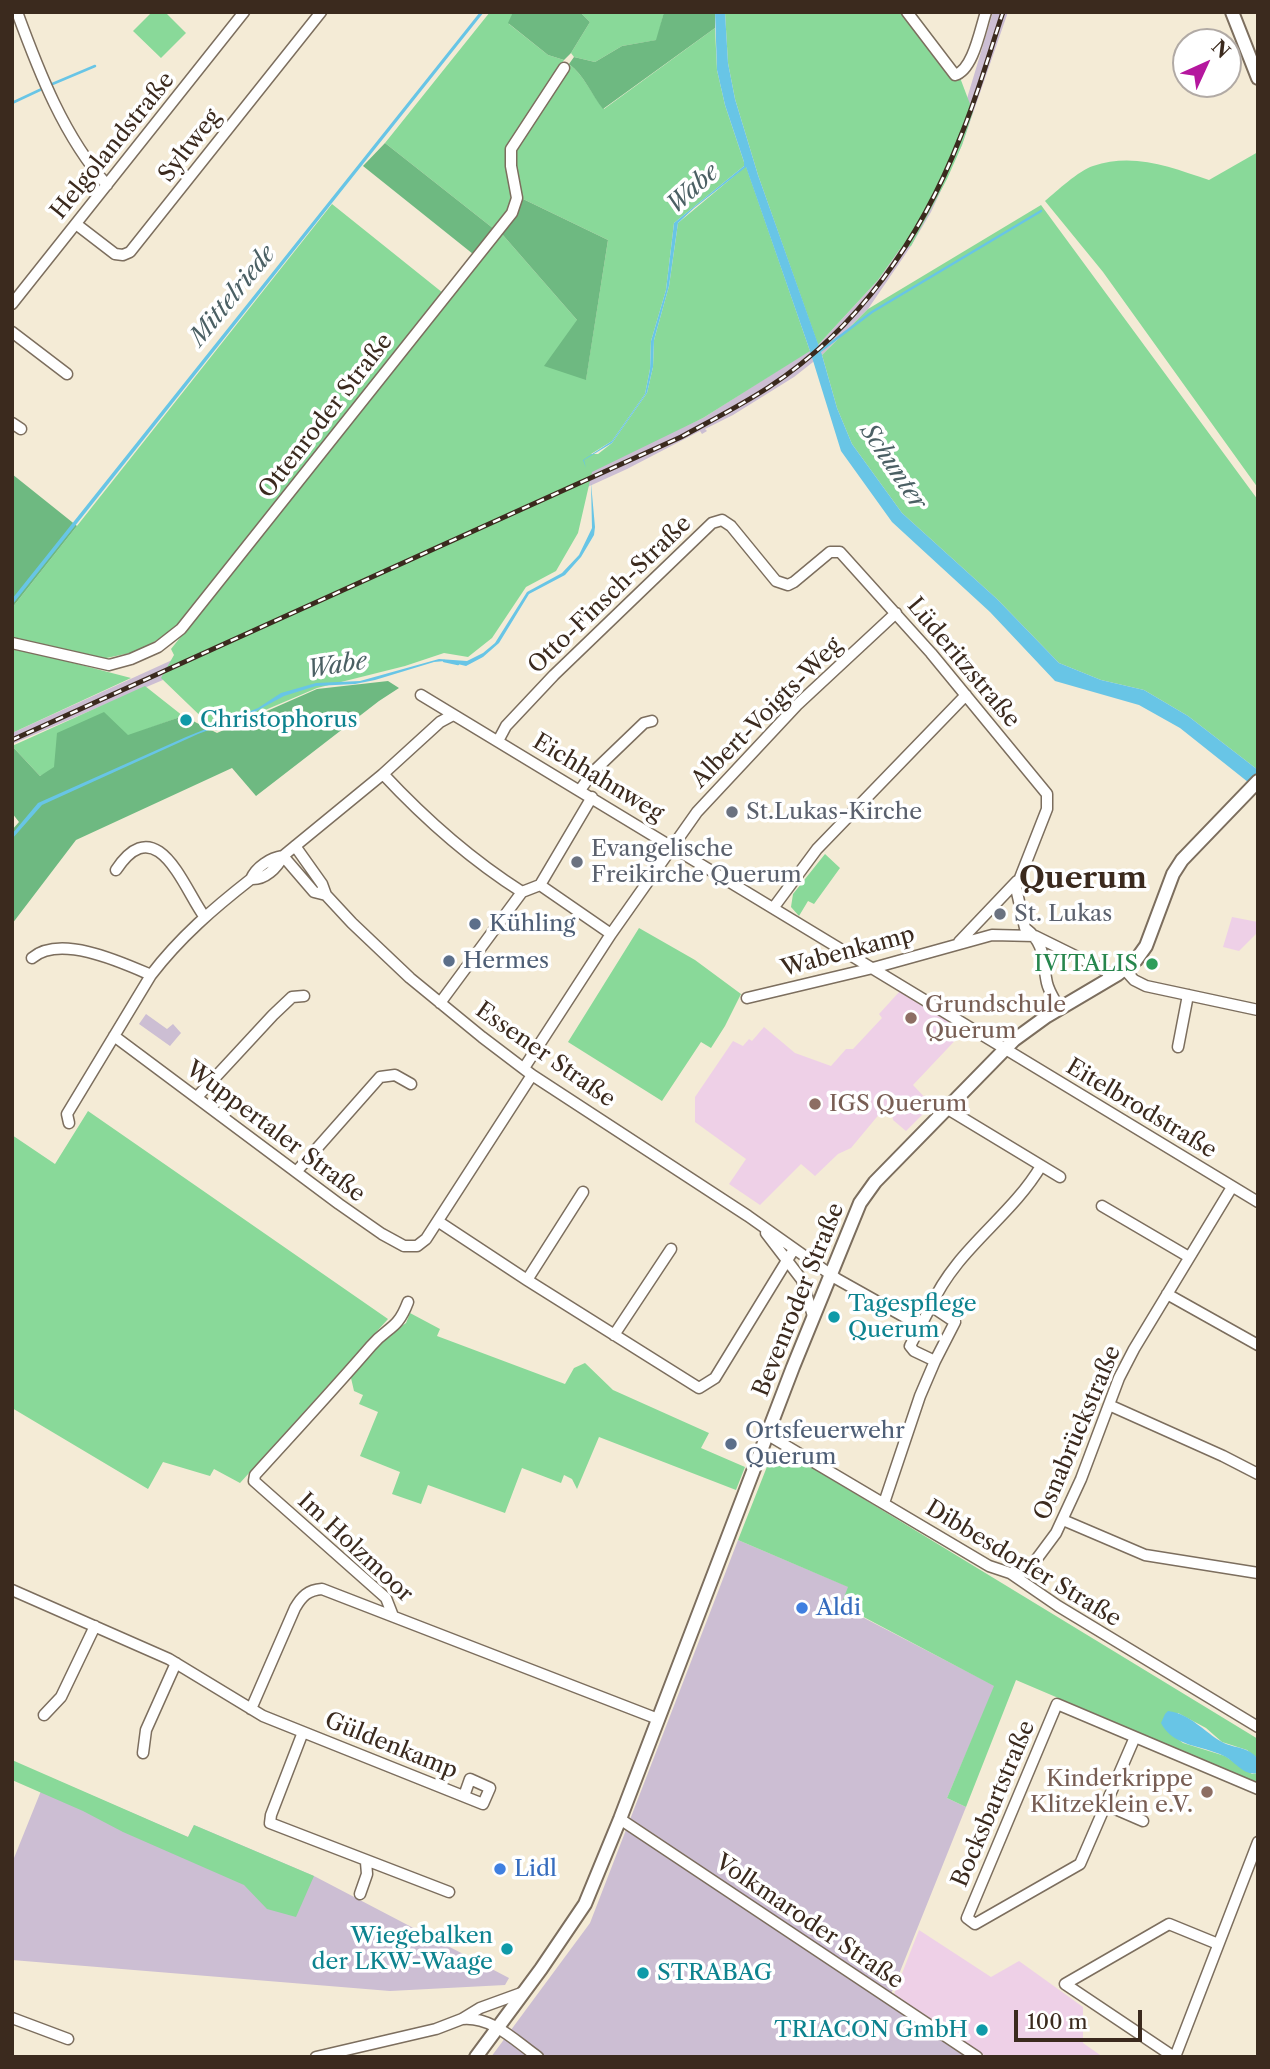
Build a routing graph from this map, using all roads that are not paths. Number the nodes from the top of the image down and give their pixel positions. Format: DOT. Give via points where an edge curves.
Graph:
graph roads {
  1 [pos="17,12"];
  2 [pos="244,12"];
  3 [pos="321,12"];
  4 [pos="907,12"];
  5 [pos="986,12"];
  6 [pos="1232,12"];
  7 [pos="564,68"];
  8 [pos="1258,78"];
  9 [pos="107,185"];
  10 [pos="76,224"];
  11 [pos="12,304"];
  12 [pos="12,332"];
  13 [pos="67,373"];
  14 [pos="835,551"];
  15 [pos="896,613"];
  16 [pos="12,643"];
  17 [pos="421,695"];
  18 [pos="966,695"];
  19 [pos="453,715"];
  20 [pos="652,721"];
  21 [pos="498,741"];
  22 [pos="383,774"];
  23 [pos="1254,784"];
  24 [pos="580,790"];
  25 [pos="592,797"];
  26 [pos="672,845"];
  27 [pos="295,846"];
  28 [pos="283,856"];
  29 [pos="116,870"];
  30 [pos="1017,881"];
  31 [pos="540,885"];
  32 [pos="522,892"];
  33 [pos="326,895"];
  34 [pos="774,907"];
  35 [pos="204,916"];
  36 [pos="611,934"];
  37 [pos="1035,936"];
  38 [pos="959,943"];
  39 [pos="32,958"];
  40 [pos="873,968"];
  41 [pos="1125,970"];
  42 [pos="151,975"];
  43 [pos="1111,978"];
  44 [pos="1188,995"];
  45 [pos="304,996"];
  46 [pos="747,998"];
  47 [pos="440,1003"];
  48 [pos="1059,1008"];
  49 [pos="1258,1010"];
  50 [pos="114,1036"];
  51 [pos="1005,1048"];
  52 [pos="1178,1048"];
  53 [pos="528,1072"];
  54 [pos="411,1084"];
  55 [pos="197,1097"];
  56 [pos="946,1108"];
  57 [pos="69,1123"];
  58 [pos="1041,1166"];
  59 [pos="296,1172"];
  60 [pos="1060,1177"];
  61 [pos="1232,1187"];
  62 [pos="583,1192"];
  63 [pos="1258,1202"];
  64 [pos="1102,1206"];
  65 [pos="439,1222"];
  66 [pos="759,1224"];
  67 [pos="417,1246"];
  68 [pos="671,1249"];
  69 [pos="794,1249"];
  70 [pos="1189,1257"];
  71 [pos="788,1261"];
  72 [pos="830,1274"];
  73 [pos="527,1280"];
  74 [pos="1167,1294"];
  75 [pos="408,1302"];
  76 [pos="930,1306"];
  77 [pos="813,1316"];
  78 [pos="919,1325"];
  79 [pos="614,1335"];
  80 [pos="1258,1345"];
  81 [pos="935,1361"];
  82 [pos="1109,1405"];
  83 [pos="768,1435"];
  84 [pos="1258,1474"];
  85 [pos="884,1503"];
  86 [pos="1063,1521"];
  87 [pos="1010,1573"];
  88 [pos="1258,1573"];
  89 [pos="12,1590"];
  90 [pos="393,1616"];
  91 [pos="95,1626"];
  92 [pos="176,1663"];
  93 [pos="251,1709"];
  94 [pos="44,1715"];
  95 [pos="659,1719"];
  96 [pos="1258,1727"];
  97 [pos="303,1732"];
  98 [pos="1135,1737"];
  99 [pos="143,1753"];
  100 [pos="1258,1789"];
  101 [pos="464,1796"];
  102 [pos="1106,1805"];
  103 [pos="620,1819"];
  104 [pos="1143,1821"];
  105 [pos="1258,1842"];
  106 [pos="366,1862"];
  107 [pos="449,1892"];
  108 [pos="360,1894"];
  109 [pos="1218,1944"];
  110 [pos="524,1991"];
  111 [pos="480,2008"];
  112 [pos="12,2018"];
  113 [pos="462,2019"];
  114 [pos="500,2024"];
  115 [pos="68,2039"];
  116 [pos="316,2057"];
  117 [pos="476,2057"];
  118 [pos="538,2057"];
  119 [pos="977,2057"];
  120 [pos="1175,2057"];
  1 -- 9 [label="street" via="47,87"];
  2 -- 9 [label="street, Helgolandstraße"];
  3 -- 10 [label="street, Syltweg" via="130,252 115,254"];
  4 -- 5 [label="street" via="955,75 968,66"];
  6 -- 8 [label="main road"];
  7 -- 16 [label="street, Ottenroder Straße" via="510,154 517,198 512,213 181,629 158,647 109,665"];
  9 -- 10 [label="street, Helgolandstraße"];
  10 -- 11 [label="street, Helgolandstraße"];
  12 -- 13 [label="street"];
  14 -- 15 [label="street, Lüderitzstraße"];
  14 -- 21 [label="street, Otto-Finsch-Straße" via="794,582 783,584 731,526 722,520 712,523 563,666 506,726"];
  15 -- 18 [label="street, Lüderitzstraße"];
  15 -- 26 [label="street, Albert-Voigts-Weg" via="766,736"];
  17 -- 19 [label="street, Eichhahnweg"];
  18 -- 30 [label="street, Lüderitzstraße" via="1048,797 1048,809"];
  18 -- 34 [label="street" via="817,849"];
  19 -- 21 [label="street, Eichhahnweg"];
  19 -- 22 [label="street"];
  20 -- 24 [label="street" via="644,723"];
  21 -- 24 [label="street, Eichhahnweg"];
  22 -- 27 [label="street"];
  22 -- 32 [label="street" via="440,832"];
  23 -- 41 [label="main road, Bevenroder Straße" via="1182,860 1146,946"];
  24 -- 25 [label="street, Eichhahnweg"];
  25 -- 26 [label="street, Eichhahnweg"];
  25 -- 31 [label="street"];
  26 -- 34 [label="street, Eichhahnweg"];
  26 -- 36 [label="street, Albert-Voigts-Weg"];
  27 -- 28 [label="street"];
  27 -- 33 [label="street, Essener Straße"];
  28 -- 33 [label="street, Essener Straße" via="314,892"];
  28 -- 35 [label="street" via="265,863 251,880"];
  29 -- 35 [label="street" via="138,850 160,852 176,866"];
  30 -- 37 [label="street" via="1025,929"];
  30 -- 38 [label="street"];
  31 -- 32 [label="street"];
  31 -- 36 [label="street"];
  32 -- 47 [label="street"];
  33 -- 47 [label="street, Essener Straße" via="380,951"];
  34 -- 40 [label="street, Eichhahnweg"];
  35 -- 42 [label="street"];
  36 -- 53 [label="street, Albert-Voigts-Weg"];
  37 -- 38 [label="street, Wabenkamp" via="992,935"];
  37 -- 43 [label="street" via="1106,971"];
  37 -- 48 [label="street"];
  38 -- 40 [label="street, Wabenkamp"];
  39 -- 42 [label="street" via="40,951 67,948"];
  40 -- 46 [label="street, Wabenkamp"];
  40 -- 51 [label="street, Eichhahnweg"];
  41 -- 43 [label="main road, Bevenroder Straße"];
  41 -- 44 [label="street" via="1140,984"];
  42 -- 50 [label="street"];
  43 -- 48 [label="main road, Bevenroder Straße"];
  44 -- 49 [label="street"];
  44 -- 52 [label="street"];
  45 -- 55 [label="street" via="292,997"];
  47 -- 53 [label="street, Essener Straße"];
  48 -- 51 [label="main road, Bevenroder Straße"];
  50 -- 55 [label="street, Wuppertaler Straße"];
  50 -- 57 [label="street" via="67,1114"];
  51 -- 56 [label="main road, Bevenroder Straße"];
  51 -- 61 [label="street, Eitelbrodstraße"];
  53 -- 65 [label="street, Albert-Voigts-Weg"];
  53 -- 66 [label="street, Essener Straße"];
  54 -- 59 [label="street" via="395,1075 380,1077"];
  55 -- 59 [label="street, Wuppertaler Straße"];
  56 -- 58 [label="street"];
  56 -- 72 [label="main road, Bevenroder Straße" via="864,1195"];
  58 -- 60 [label="street"];
  58 -- 76 [label="street" via="1022,1193 954,1265"];
  59 -- 67 [label="street, Wuppertaler Straße" via="390,1239"];
  61 -- 63 [label="street, Eitelbrodstraße"];
  61 -- 70 [label="street, Osnabrückstraße"];
  62 -- 73 [label="street"];
  64 -- 70 [label="street"];
  65 -- 67 [label="street, Albert-Voigts-Weg"];
  65 -- 73 [label="street"];
  66 -- 69 [label="street, Essener Straße"];
  66 -- 71 [label="street, Essener Straße"];
  68 -- 79 [label="street"];
  69 -- 71 [label="street"];
  69 -- 72 [label="street, Essener Straße"];
  70 -- 74 [label="street, Osnabrückstraße"];
  71 -- 77 [label="street, Essener Straße" via="802,1280"];
  71 -- 79 [label="street" via="715,1378 699,1388"];
  72 -- 77 [label="main road, Bevenroder Straße"];
  72 -- 78 [label="street, Essener Straße"];
  73 -- 79 [label="street"];
  74 -- 80 [label="street"];
  74 -- 82 [label="street, Osnabrückstraße" via="1134,1349"];
  75 -- 90 [label="street, Im Holzmoor" via="399,1322 381,1335 255,1475 254,1482 386,1598"];
  76 -- 78 [label="street"];
  76 -- 81 [label="street" via="955,1322"];
  77 -- 83 [label="main road, Bevenroder Straße"];
  78 -- 81 [label="street" via="910,1346"];
  81 -- 85 [label="street"];
  82 -- 84 [label="street"];
  82 -- 86 [label="street, Osnabrückstraße"];
  83 -- 85 [label="street, Dibbesdorfer Straße"];
  83 -- 95 [label="main road, Bevenroder Straße"];
  85 -- 87 [label="street, Dibbesdorfer Straße" via="989,1566"];
  86 -- 87 [label="street, Osnabrückstraße" via="1036,1562 1020,1573"];
  86 -- 88 [label="street" via="1146,1555"];
  87 -- 96 [label="street, Dibbesdorfer Straße"];
  89 -- 91 [label="street, Güldenkamp"];
  90 -- 93 [label="street" via="322,1589 305,1594"];
  90 -- 95 [label="street, Im Holzmoor"];
  91 -- 92 [label="street, Güldenkamp"];
  91 -- 94 [label="street" via="61,1697"];
  92 -- 93 [label="street, Güldenkamp"];
  92 -- 99 [label="street" via="146,1730"];
  93 -- 97 [label="street, Güldenkamp"];
  95 -- 103 [label="main road, Bevenroder Straße"];
  97 -- 101 [label="street, Güldenkamp"];
  97 -- 106 [label="street, Güldenkamp" via="270,1824"];
  98 -- 100 [label="street"];
  98 -- 102 [label="street"];
  98 -- 102 [label="street, Bocksbartstraße" via="1057,1704 967,1918 975,1924 1080,1864"];
  102 -- 104 [label="street"];
  103 -- 110 [label="main road, Bevenroder Straße" via="585,1904"];
  103 -- 119 [label="street, Volkmaroder Straße"];
  105 -- 109 [label="street"];
  106 -- 107 [label="street, Güldenkamp"];
  106 -- 108 [label="street"];
  109 -- 120 [label="street"];
  109 -- 120 [label="street" via="1169,1924 1065,1984"];
  110 -- 111 [label="street"];
  110 -- 114 [label="main road, Bevenroder Straße"];
  111 -- 113 [label="street"];
  111 -- 114 [label="street" via="497,2010"];
  112 -- 115 [label="street"];
  113 -- 114 [label="street"];
  113 -- 116 [label="street"];
  114 -- 117 [label="main road, Bevenroder Straße"];
  114 -- 118 [label="street"];
}
